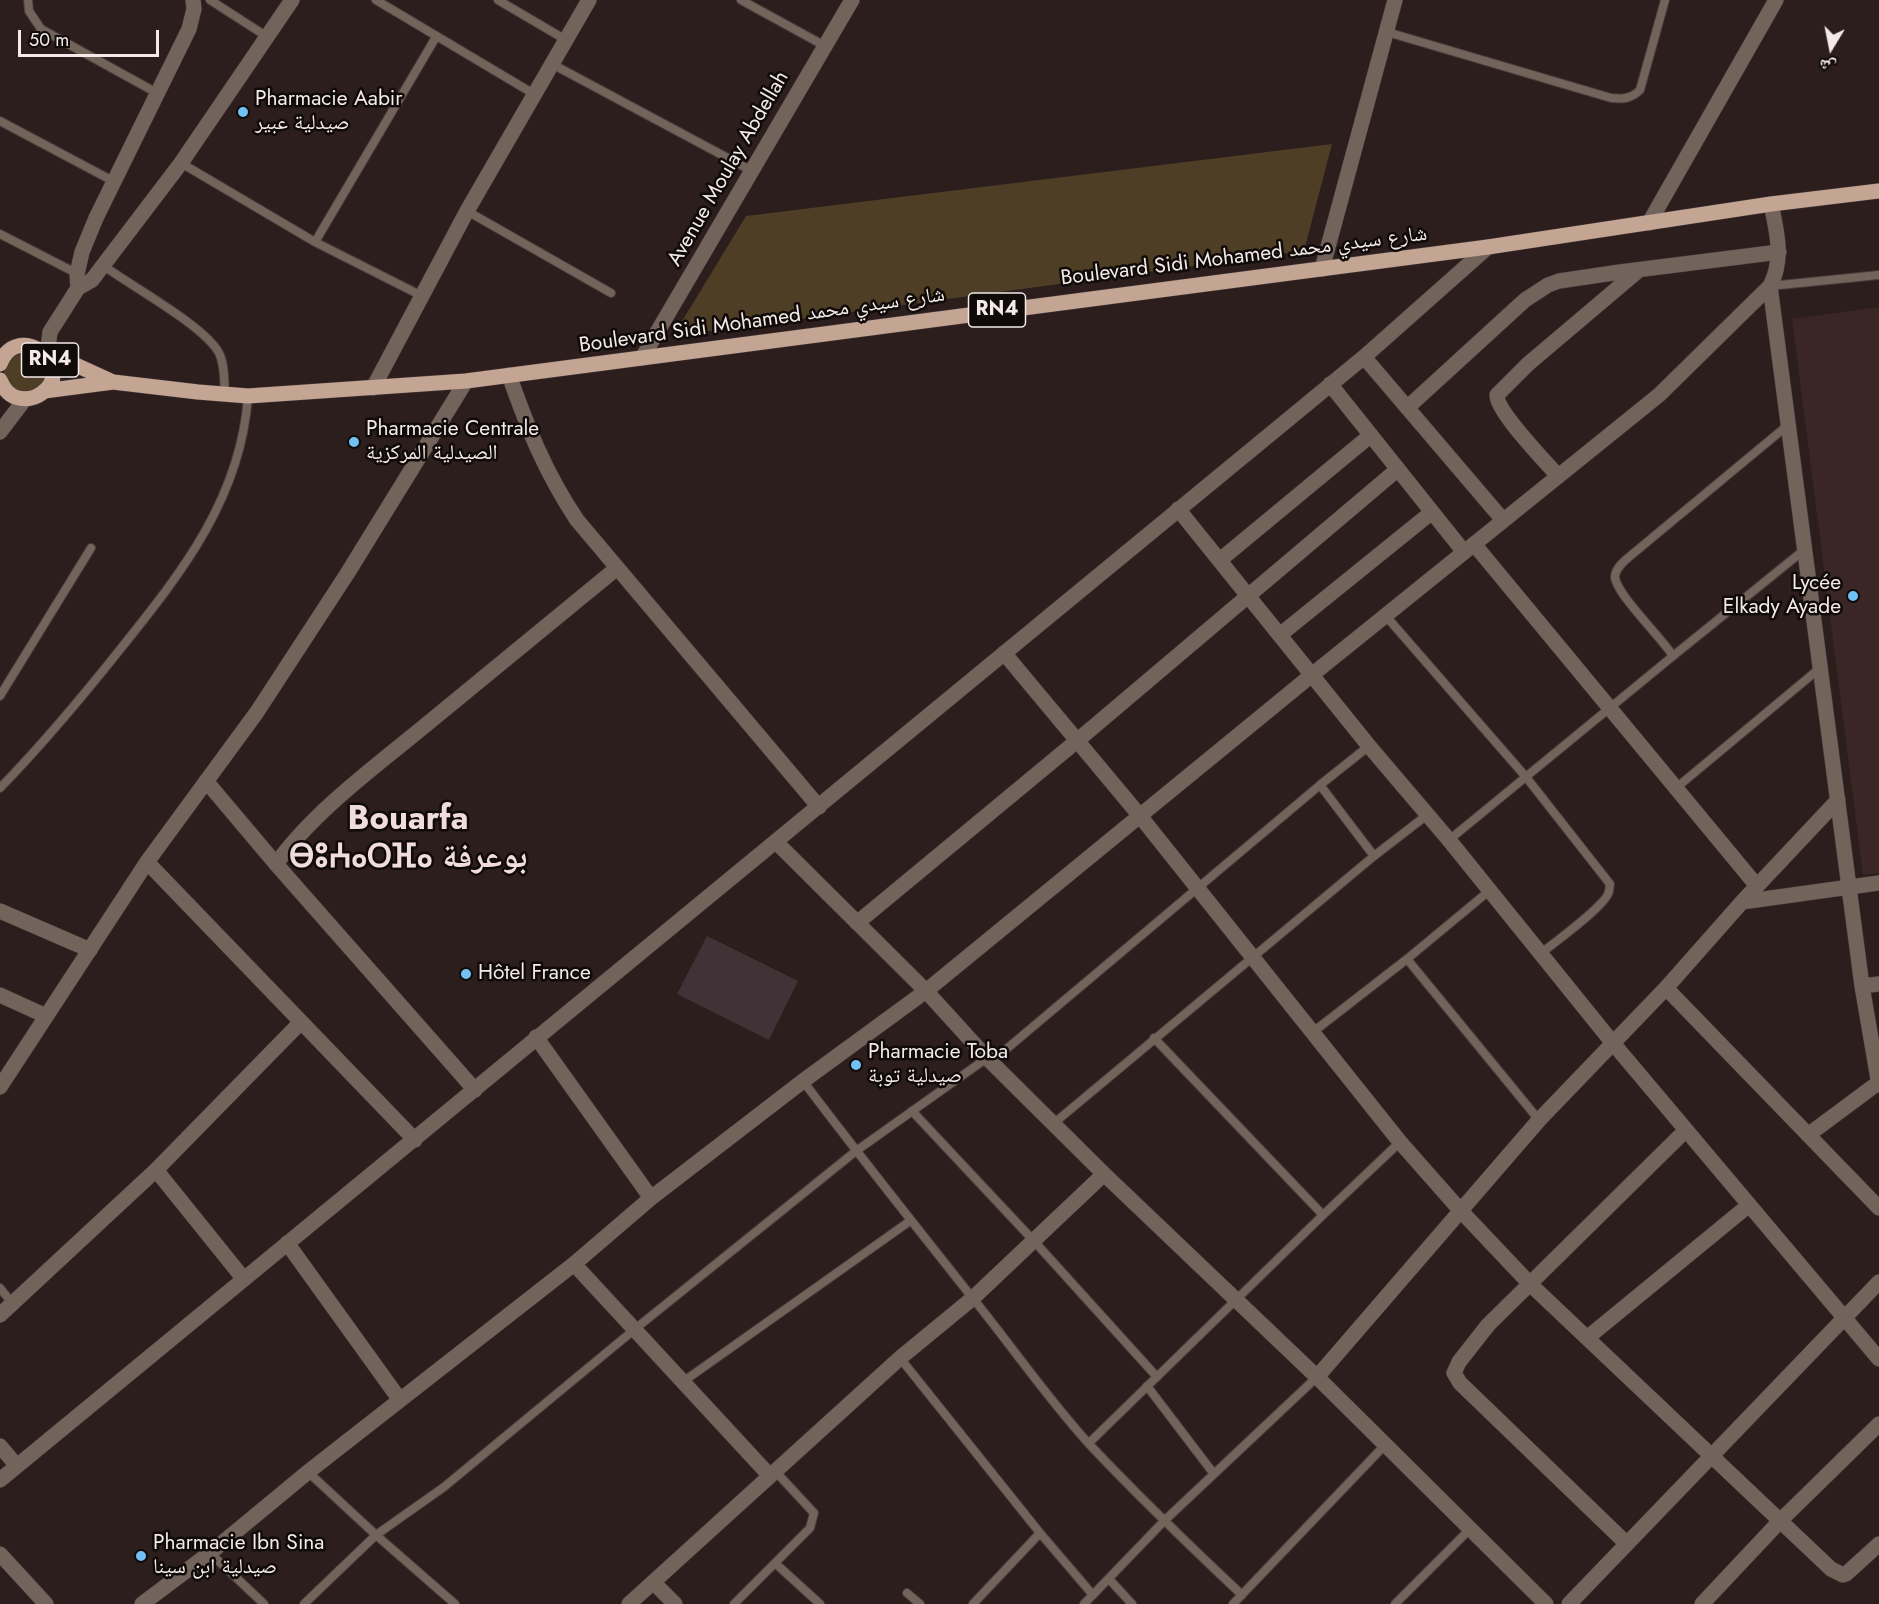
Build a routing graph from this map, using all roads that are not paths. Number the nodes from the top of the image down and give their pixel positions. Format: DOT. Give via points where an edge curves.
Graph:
graph roads {
  1 [pos="28,0"];
  2 [pos="193,0"];
  3 [pos="210,0"];
  4 [pos="292,0"];
  5 [pos="376,0"];
  6 [pos="498,0"];
  7 [pos="589,0"];
  8 [pos="741,0"];
  9 [pos="852,0"];
  10 [pos="1395,0"];
  11 [pos="1665,0"];
  12 [pos="1776,0"];
  13 [pos="1387,32"];
  14 [pos="266,36"];
  15 [pos="436,37"];
  16 [pos="566,40"];
  17 [pos="825,46"];
  18 [pos="552,64"];
  19 [pos="157,93"];
  20 [pos="534,94"];
  21 [pos="0,121"];
  22 [pos="181,163"];
  23 [pos="752,171"];
  24 [pos="113,181"];
  25 [pos="1879,191"];
  26 [pos="1771,204"];
  27 [pos="467,211"];
  28 [pos="1649,223"];
  29 [pos="0,234"];
  30 [pos="315,242"];
  31 [pos="1488,247"];
  32 [pos="1779,252"];
  33 [pos="104,266"];
  34 [pos="1322,269"];
  35 [pos="1639,270"];
  36 [pos="1879,275"];
  37 [pos="82,281"];
  38 [pos="1770,286"];
  39 [pos="611,293"];
  40 [pos="422,296"];
  41 [pos="50,332"];
  42 [pos="33,346"];
  43 [pos="2,357"];
  44 [pos="48,357"];
  45 [pos="1364,357"];
  46 [pos="642,358"];
  47 [pos="509,375"];
  48 [pos="466,381"];
  49 [pos="112,382"];
  50 [pos="1330,384"];
  51 [pos="1,385"];
  52 [pos="374,388"];
  53 [pos="45,391"];
  54 [pos="225,394"];
  55 [pos="248,396"];
  56 [pos="25,399"];
  57 [pos="1408,407"];
  58 [pos="1788,425"];
  59 [pos="0,432"];
  60 [pos="1371,435"];
  61 [pos="1398,470"];
  62 [pos="1558,476"];
  63 [pos="1178,509"];
  64 [pos="1432,512"];
  65 [pos="1503,520"];
  66 [pos="91,548"];
  67 [pos="1469,548"];
  68 [pos="1804,550"];
  69 [pos="1220,560"];
  70 [pos="617,568"];
  71 [pos="1250,595"];
  72 [pos="1385,615"];
  73 [pos="1281,634"];
  74 [pos="1004,653"];
  75 [pos="1673,656"];
  76 [pos="1820,668"];
  77 [pos="1312,674"];
  78 [pos="0,696"];
  79 [pos="1610,708"];
  80 [pos="1078,740"];
  81 [pos="1369,746"];
  82 [pos="1526,777"];
  83 [pos="206,781"];
  84 [pos="1320,785"];
  85 [pos="0,788"];
  86 [pos="1676,788"];
  87 [pos="1838,800"];
  88 [pos="819,807"];
  89 [pos="1426,815"];
  90 [pos="1140,816"];
  91 [pos="1449,840"];
  92 [pos="776,842"];
  93 [pos="1374,856"];
  94 [pos="147,862"];
  95 [pos="276,864"];
  96 [pos="1879,883"];
  97 [pos="1757,886"];
  98 [pos="1850,886"];
  99 [pos="1198,889"];
  100 [pos="1489,891"];
  101 [pos="1742,902"];
  102 [pos="0,911"];
  103 [pos="857,923"];
  104 [pos="90,950"];
  105 [pos="1540,954"];
  106 [pos="1252,957"];
  107 [pos="1407,959"];
  108 [pos="1879,984"];
  109 [pos="1862,986"];
  110 [pos="1666,988"];
  111 [pos="926,991"];
  112 [pos="0,995"];
  113 [pos="46,1016"];
  114 [pos="301,1023"];
  115 [pos="1313,1032"];
  116 [pos="536,1038"];
  117 [pos="1154,1038"];
  118 [pos="1612,1042"];
  119 [pos="989,1060"];
  120 [pos="803,1081"];
  121 [pos="1878,1084"];
  122 [pos="0,1087"];
  123 [pos="475,1090"];
  124 [pos="912,1111"];
  125 [pos="1539,1120"];
  126 [pos="1053,1124"];
  127 [pos="1686,1130"];
  128 [pos="1808,1135"];
  129 [pos="415,1140"];
  130 [pos="1400,1142"];
  131 [pos="856,1152"];
  132 [pos="156,1170"];
  133 [pos="1104,1174"];
  134 [pos="651,1198"];
  135 [pos="1749,1205"];
  136 [pos="1879,1208"];
  137 [pos="1460,1210"];
  138 [pos="1323,1215"];
  139 [pos="910,1221"];
  140 [pos="1033,1240"];
  141 [pos="287,1243"];
  142 [pos="574,1264"];
  143 [pos="243,1278"];
  144 [pos="1879,1282"];
  145 [pos="1530,1284"];
  146 [pos="0,1288"];
  147 [pos="973,1298"];
  148 [pos="1235,1300"];
  149 [pos="12,1303"];
  150 [pos="0,1315"];
  151 [pos="1844,1319"];
  152 [pos="635,1329"];
  153 [pos="1587,1338"];
  154 [pos="900,1358"];
  155 [pos="1879,1359"];
  156 [pos="1157,1377"];
  157 [pos="1317,1377"];
  158 [pos="684,1381"];
  159 [pos="1147,1386"];
  160 [pos="400,1400"];
  161 [pos="1879,1424"];
  162 [pos="1089,1443"];
  163 [pos="1385,1445"];
  164 [pos="0,1446"];
  165 [pos="1710,1456"];
  166 [pos="17,1466"];
  167 [pos="308,1472"];
  168 [pos="773,1474"];
  169 [pos="1214,1474"];
  170 [pos="0,1480"];
  171 [pos="1164,1521"];
  172 [pos="1780,1521"];
  173 [pos="1470,1529"];
  174 [pos="1040,1533"];
  175 [pos="376,1535"];
  176 [pos="1626,1543"];
  177 [pos="1879,1544"];
  178 [pos="210,1553"];
  179 [pos="0,1554"];
  180 [pos="775,1563"];
  181 [pos="1109,1579"];
  182 [pos="653,1582"];
  183 [pos="907,1593"];
  184 [pos="1242,1594"];
  185 [pos="1093,1595"];
  186 [pos="46,1604"];
  187 [pos="142,1604"];
  188 [pos="264,1604"];
  189 [pos="304,1604"];
  190 [pos="455,1604"];
  191 [pos="629,1604"];
  192 [pos="675,1604"];
  193 [pos="734,1604"];
  194 [pos="820,1604"];
  195 [pos="920,1604"];
  196 [pos="973,1604"];
  197 [pos="1084,1604"];
  198 [pos="1132,1604"];
  199 [pos="1233,1604"];
  200 [pos="1395,1604"];
  201 [pos="1546,1604"];
  202 [pos="1569,1604"];
  203 [pos="1702,1604"];
  1 -- 19 [label="lane" via="29,11 41,29"];
  2 -- 19 [label="street" via="189,29"];
  3 -- 14 [label="lane"];
  4 -- 14 [label="street"];
  5 -- 15 [label="lane"];
  6 -- 16 [label="lane"];
  7 -- 16 [label="street"];
  8 -- 17 [label="lane"];
  9 -- 17 [label="street, Avenue Moulay Abdellah"];
  10 -- 13 [label="street"];
  11 -- 13 [label="lane" via="1640,90 1624,99 1549,81"];
  12 -- 28 [label="street"];
  13 -- 34 [label="street"];
  14 -- 22 [label="street"];
  15 -- 20 [label="lane"];
  15 -- 30 [label="lane"];
  16 -- 18 [label="street"];
  17 -- 23 [label="street, Avenue Moulay Abdellah"];
  18 -- 20 [label="street"];
  18 -- 23 [label="lane"];
  19 -- 24 [label="street"];
  20 -- 27 [label="street"];
  21 -- 24 [label="lane"];
  22 -- 30 [label="lane"];
  22 -- 33 [label="street"];
  23 -- 46 [label="street, Avenue Moulay Abdellah"];
  24 -- 37 [label="street" via="82,252"];
  25 -- 26 [label="main road, Boulevard Sidi Mohamed شارع سيدي محمد / RN4"];
  26 -- 28 [label="main road, Boulevard Sidi Mohamed شارع سيدي محمد / RN4"];
  26 -- 32 [label="street"];
  27 -- 39 [label="lane"];
  27 -- 40 [label="street"];
  28 -- 31 [label="main road, Boulevard Sidi Mohamed شارع سيدي محمد / RN4"];
  29 -- 37 [label="lane"];
  30 -- 40 [label="lane"];
  31 -- 34 [label="main road, Boulevard Sidi Mohamed شارع سيدي محمد / RN4"];
  31 -- 45 [label="street"];
  32 -- 35 [label="street"];
  32 -- 38 [label="street"];
  33 -- 37 [label="street"];
  33 -- 54 [label="lane" via="214,344 221,356"];
  34 -- 46 [label="main road, Boulevard Sidi Mohamed شارع سيدي محمد / RN4"];
  35 -- 57 [label="street" via="1560,281 1538,290"];
  35 -- 62 [label="street" via="1497,395 1498,404"];
  36 -- 38 [label="lane"];
  37 -- 41 [label="street"];
  38 -- 58 [label="street"];
  38 -- 62 [label="street" via="1659,395"];
  40 -- 52 [label="street"];
  41 -- 42 [label="street"];
  41 -- 44 [label="street"];
  42 -- 43 [label="main road, RN4" via="24,345"];
  42 -- 44 [label="main road, RN4"];
  44 -- 49 [label="main road, RN4"];
  44 -- 53 [label="main road, RN4" via="52,375"];
  45 -- 50 [label="street"];
  45 -- 57 [label="street"];
  46 -- 47 [label="main road, Boulevard Sidi Mohamed شارع سيدي محمد / RN4"];
  47 -- 48 [label="main road, Boulevard Sidi Mohamed شارع سيدي محمد / RN4"];
  47 -- 70 [label="street" via="550,477 577,520"];
  48 -- 52 [label="main road, Boulevard Sidi Mohamed شارع سيدي محمد / RN4"];
  48 -- 83 [label="street" via="347,574"];
  49 -- 53 [label="main road, RN4"];
  49 -- 54 [label="main road, Boulevard Sidi Mohamed شارع سيدي محمد / RN4"];
  50 -- 60 [label="street"];
  50 -- 63 [label="street"];
  51 -- 56 [label="main road, RN4" via="8,393"];
  52 -- 55 [label="main road, Boulevard Sidi Mohamed شارع سيدي محمد / RN4"];
  53 -- 56 [label="main road, RN4"];
  54 -- 55 [label="main road, Boulevard Sidi Mohamed شارع سيدي محمد / RN4"];
  55 -- 85 [label="lane" via="238,459 194,552 72,710"];
  56 -- 59 [label="street"];
  57 -- 65 [label="street"];
  58 -- 68 [label="street"];
  58 -- 75 [label="lane" via="1617,570 1616,584"];
  60 -- 61 [label="street"];
  60 -- 69 [label="street"];
  61 -- 64 [label="street"];
  61 -- 71 [label="street"];
  62 -- 65 [label="street"];
  63 -- 69 [label="street"];
  63 -- 74 [label="street"];
  64 -- 67 [label="street"];
  64 -- 73 [label="street"];
  65 -- 67 [label="street"];
  66 -- 78 [label="lane"];
  67 -- 72 [label="street"];
  67 -- 79 [label="street"];
  68 -- 75 [label="lane"];
  68 -- 76 [label="street"];
  69 -- 71 [label="street"];
  70 -- 88 [label="street"];
  70 -- 95 [label="street" via="376,766 309,826"];
  71 -- 73 [label="street"];
  71 -- 80 [label="street"];
  72 -- 77 [label="street"];
  72 -- 82 [label="lane"];
  73 -- 77 [label="street"];
  74 -- 80 [label="street"];
  74 -- 88 [label="street"];
  75 -- 79 [label="lane"];
  76 -- 86 [label="lane"];
  76 -- 87 [label="street"];
  77 -- 81 [label="street"];
  77 -- 90 [label="street"];
  79 -- 82 [label="lane"];
  79 -- 86 [label="street"];
  80 -- 90 [label="street"];
  80 -- 103 [label="street"];
  81 -- 84 [label="lane"];
  81 -- 89 [label="street"];
  82 -- 91 [label="lane"];
  82 -- 105 [label="lane" via="1610,884 1604,899"];
  83 -- 94 [label="street"];
  83 -- 95 [label="street"];
  84 -- 93 [label="lane"];
  84 -- 99 [label="lane"];
  86 -- 97 [label="street"];
  87 -- 97 [label="street"];
  87 -- 98 [label="street"];
  88 -- 92 [label="street"];
  89 -- 91 [label="street"];
  89 -- 93 [label="lane"];
  90 -- 99 [label="street"];
  90 -- 111 [label="street"];
  91 -- 100 [label="street"];
  92 -- 103 [label="street"];
  92 -- 116 [label="street"];
  93 -- 106 [label="lane"];
  94 -- 104 [label="street"];
  94 -- 114 [label="street"];
  95 -- 123 [label="street"];
  96 -- 98 [label="street"];
  97 -- 101 [label="street"];
  98 -- 101 [label="street"];
  98 -- 109 [label="street"];
  99 -- 106 [label="street"];
  99 -- 119 [label="lane"];
  100 -- 105 [label="street"];
  100 -- 107 [label="lane"];
  101 -- 110 [label="street"];
  102 -- 104 [label="street"];
  103 -- 111 [label="street"];
  104 -- 113 [label="street"];
  105 -- 118 [label="street"];
  106 -- 115 [label="street"];
  106 -- 117 [label="lane"];
  107 -- 115 [label="lane"];
  107 -- 125 [label="lane"];
  108 -- 109 [label="street"];
  109 -- 121 [label="street"];
  110 -- 118 [label="street"];
  110 -- 128 [label="street"];
  111 -- 119 [label="street"];
  111 -- 120 [label="street"];
  112 -- 113 [label="street"];
  113 -- 122 [label="street"];
  114 -- 129 [label="street"];
  114 -- 132 [label="street"];
  115 -- 130 [label="street"];
  116 -- 123 [label="street"];
  116 -- 134 [label="street"];
  117 -- 126 [label="lane"];
  117 -- 138 [label="lane"];
  118 -- 125 [label="street"];
  118 -- 127 [label="street"];
  119 -- 124 [label="lane"];
  119 -- 126 [label="street"];
  120 -- 131 [label="lane"];
  120 -- 134 [label="street"];
  121 -- 128 [label="street"];
  123 -- 129 [label="street"];
  124 -- 131 [label="lane"];
  124 -- 140 [label="lane"];
  125 -- 137 [label="street"];
  126 -- 133 [label="street"];
  127 -- 135 [label="street"];
  127 -- 145 [label="street"];
  128 -- 136 [label="street"];
  129 -- 141 [label="street"];
  130 -- 137 [label="street"];
  130 -- 138 [label="lane"];
  131 -- 139 [label="lane"];
  131 -- 152 [label="lane"];
  132 -- 143 [label="street"];
  132 -- 149 [label="street"];
  133 -- 140 [label="street"];
  133 -- 148 [label="street"];
  134 -- 142 [label="street"];
  135 -- 151 [label="street"];
  135 -- 153 [label="street"];
  137 -- 145 [label="street"];
  137 -- 157 [label="street"];
  138 -- 148 [label="lane"];
  139 -- 147 [label="lane"];
  139 -- 158 [label="lane"];
  140 -- 147 [label="street"];
  140 -- 156 [label="lane"];
  141 -- 143 [label="street"];
  141 -- 160 [label="street"];
  142 -- 152 [label="street"];
  142 -- 160 [label="street"];
  143 -- 166 [label="street"];
  144 -- 151 [label="street"];
  145 -- 153 [label="street"];
  145 -- 176 [label="street" via="1472,1344 1455,1369 1456,1378"];
  146 -- 149 [label="lane"];
  147 -- 154 [label="street"];
  147 -- 162 [label="lane"];
  148 -- 156 [label="lane"];
  148 -- 157 [label="street"];
  149 -- 150 [label="street"];
  151 -- 155 [label="street"];
  151 -- 165 [label="street"];
  152 -- 158 [label="street"];
  152 -- 175 [label="lane" via="444,1487"];
  153 -- 165 [label="street"];
  154 -- 168 [label="street"];
  154 -- 174 [label="lane"];
  156 -- 159 [label="lane"];
  157 -- 163 [label="street"];
  157 -- 169 [label="lane"];
  158 -- 168 [label="street"];
  159 -- 162 [label="lane"];
  159 -- 169 [label="lane"];
  160 -- 167 [label="street"];
  161 -- 172 [label="street"];
  162 -- 171 [label="lane"];
  163 -- 173 [label="street"];
  163 -- 184 [label="lane"];
  164 -- 166 [label="street"];
  165 -- 172 [label="street"];
  165 -- 176 [label="street"];
  166 -- 170 [label="street"];
  167 -- 175 [label="lane"];
  167 -- 178 [label="street"];
  168 -- 180 [label="lane" via="814,1513 810,1527"];
  168 -- 182 [label="street"];
  169 -- 171 [label="lane"];
  171 -- 181 [label="lane"];
  171 -- 184 [label="lane"];
  172 -- 177 [label="street" via="1842,1575"];
  172 -- 203 [label="street"];
  173 -- 200 [label="lane"];
  173 -- 201 [label="street"];
  174 -- 185 [label="lane"];
  174 -- 196 [label="lane"];
  175 -- 189 [label="lane"];
  175 -- 190 [label="lane"];
  176 -- 202 [label="street"];
  178 -- 187 [label="street"];
  178 -- 188 [label="lane"];
  179 -- 186 [label="street"];
  180 -- 193 [label="lane"];
  180 -- 194 [label="lane"];
  181 -- 185 [label="lane"];
  181 -- 198 [label="lane"];
  182 -- 191 [label="street"];
  182 -- 192 [label="street"];
  183 -- 195 [label="lane"];
  184 -- 199 [label="lane"];
  185 -- 197 [label="lane"];
}
